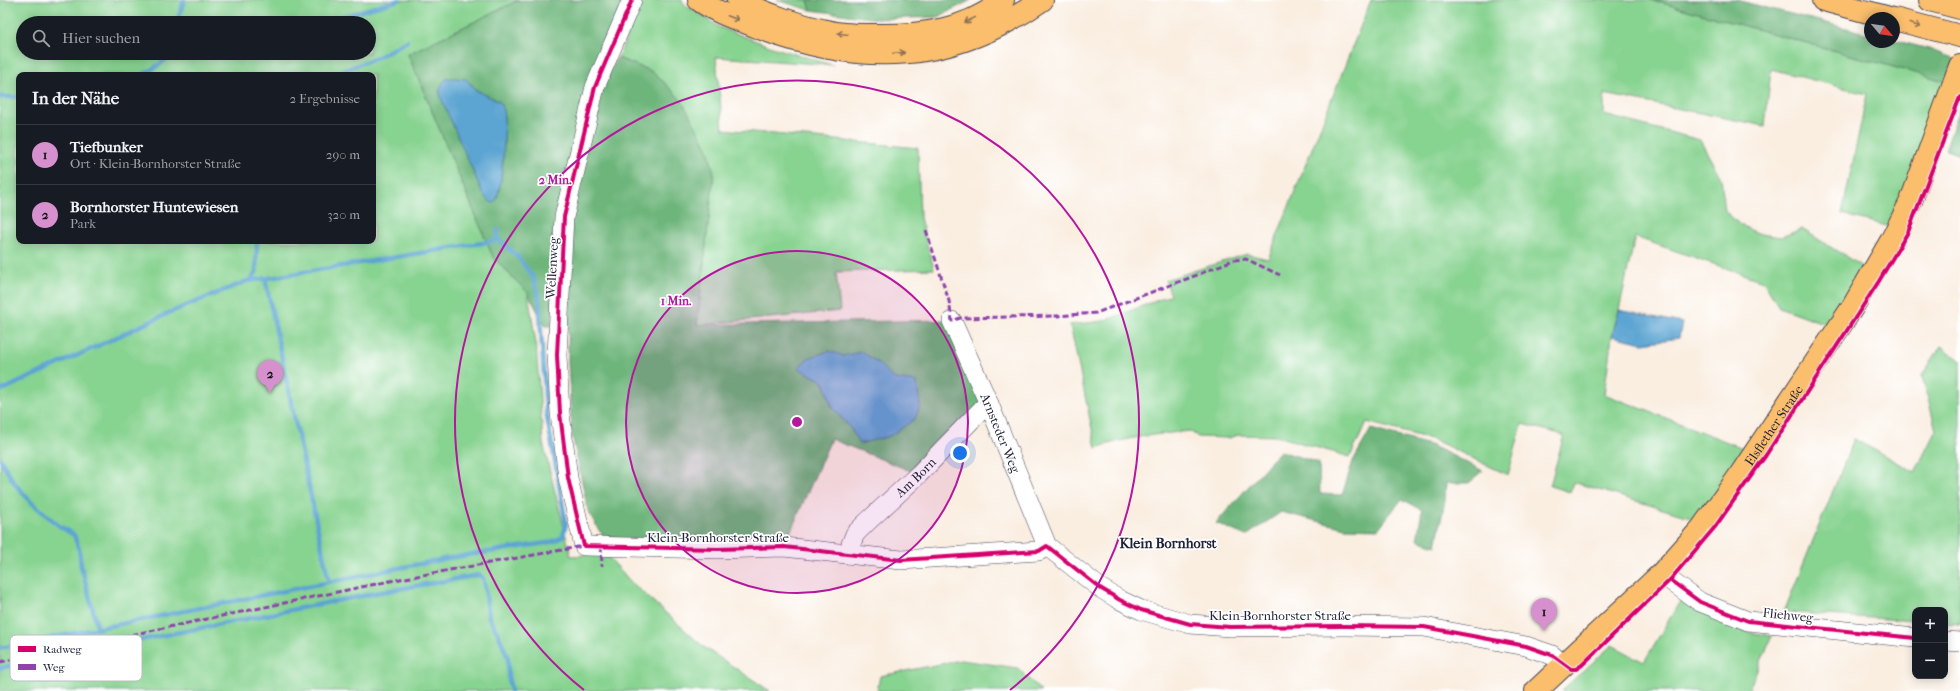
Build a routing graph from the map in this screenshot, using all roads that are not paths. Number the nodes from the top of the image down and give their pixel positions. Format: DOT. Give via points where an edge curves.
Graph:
graph roads {
  1 [pos="632,0"];
  2 [pos="699,0"];
  3 [pos="738,0"];
  4 [pos="1003,0"];
  5 [pos="1042,0"];
  6 [pos="1823,0"];
  7 [pos="1868,12"];
  8 [pos="1900,21"];
  9 [pos="1960,36"];
  10 [pos="1960,66"];
  11 [pos="952,321"];
  12 [pos="989,404"];
  13 [pos="584,546"];
  14 [pos="1047,546"];
  15 [pos="849,554"];
  16 [pos="1661,574"];
  17 [pos="1912,638"];
  18 [pos="1948,641"];
  19 [pos="1960,642"];
  20 [pos="1564,665"];
  21 [pos="1536,691"];
  1 -- 13 [label="street, Wellenweg" via="595,87 564,217 558,356 560,413 568,478"];
  2 -- 5 [label="main road, one-way" via="726,15 778,34 827,49 860,53 899,53 935,49 964,42 1000,26"];
  4 -- 3 [label="main road, one-way" via="986,13 964,24 934,32 903,36 832,33"];
  6 -- 7 [label="main road"];
  8 -- 9 [label="main road, one-way"];
  10 -- 16 [label="main road, Elsflether Straße" via="1911,201 1870,280 1738,478 1702,528"];
  11 -- 12 [label="street, Arnsteder Weg"];
  12 -- 14 [label="street, Arnsteder Weg"];
  12 -- 15 [label="street, Am Born" via="855,534"];
  13 -- 15 [label="street, Klein-Bornhorster Straße" via="784,547"];
  14 -- 15 [label="street, Klein-Bornhorster Straße" via="1039,551 901,560"];
  14 -- 20 [label="street, Klein-Bornhorster Straße" via="1100,588 1126,603 1190,624 1230,628 1424,627 1526,646 1552,655"];
  16 -- 17 [label="street, Fliehweg" via="1700,602 1748,621"];
  16 -- 20 [label="main road, Elsflether Straße"];
  18 -- 19 [label="street"];
  20 -- 21 [label="main road, Elsflether Straße"];
}
